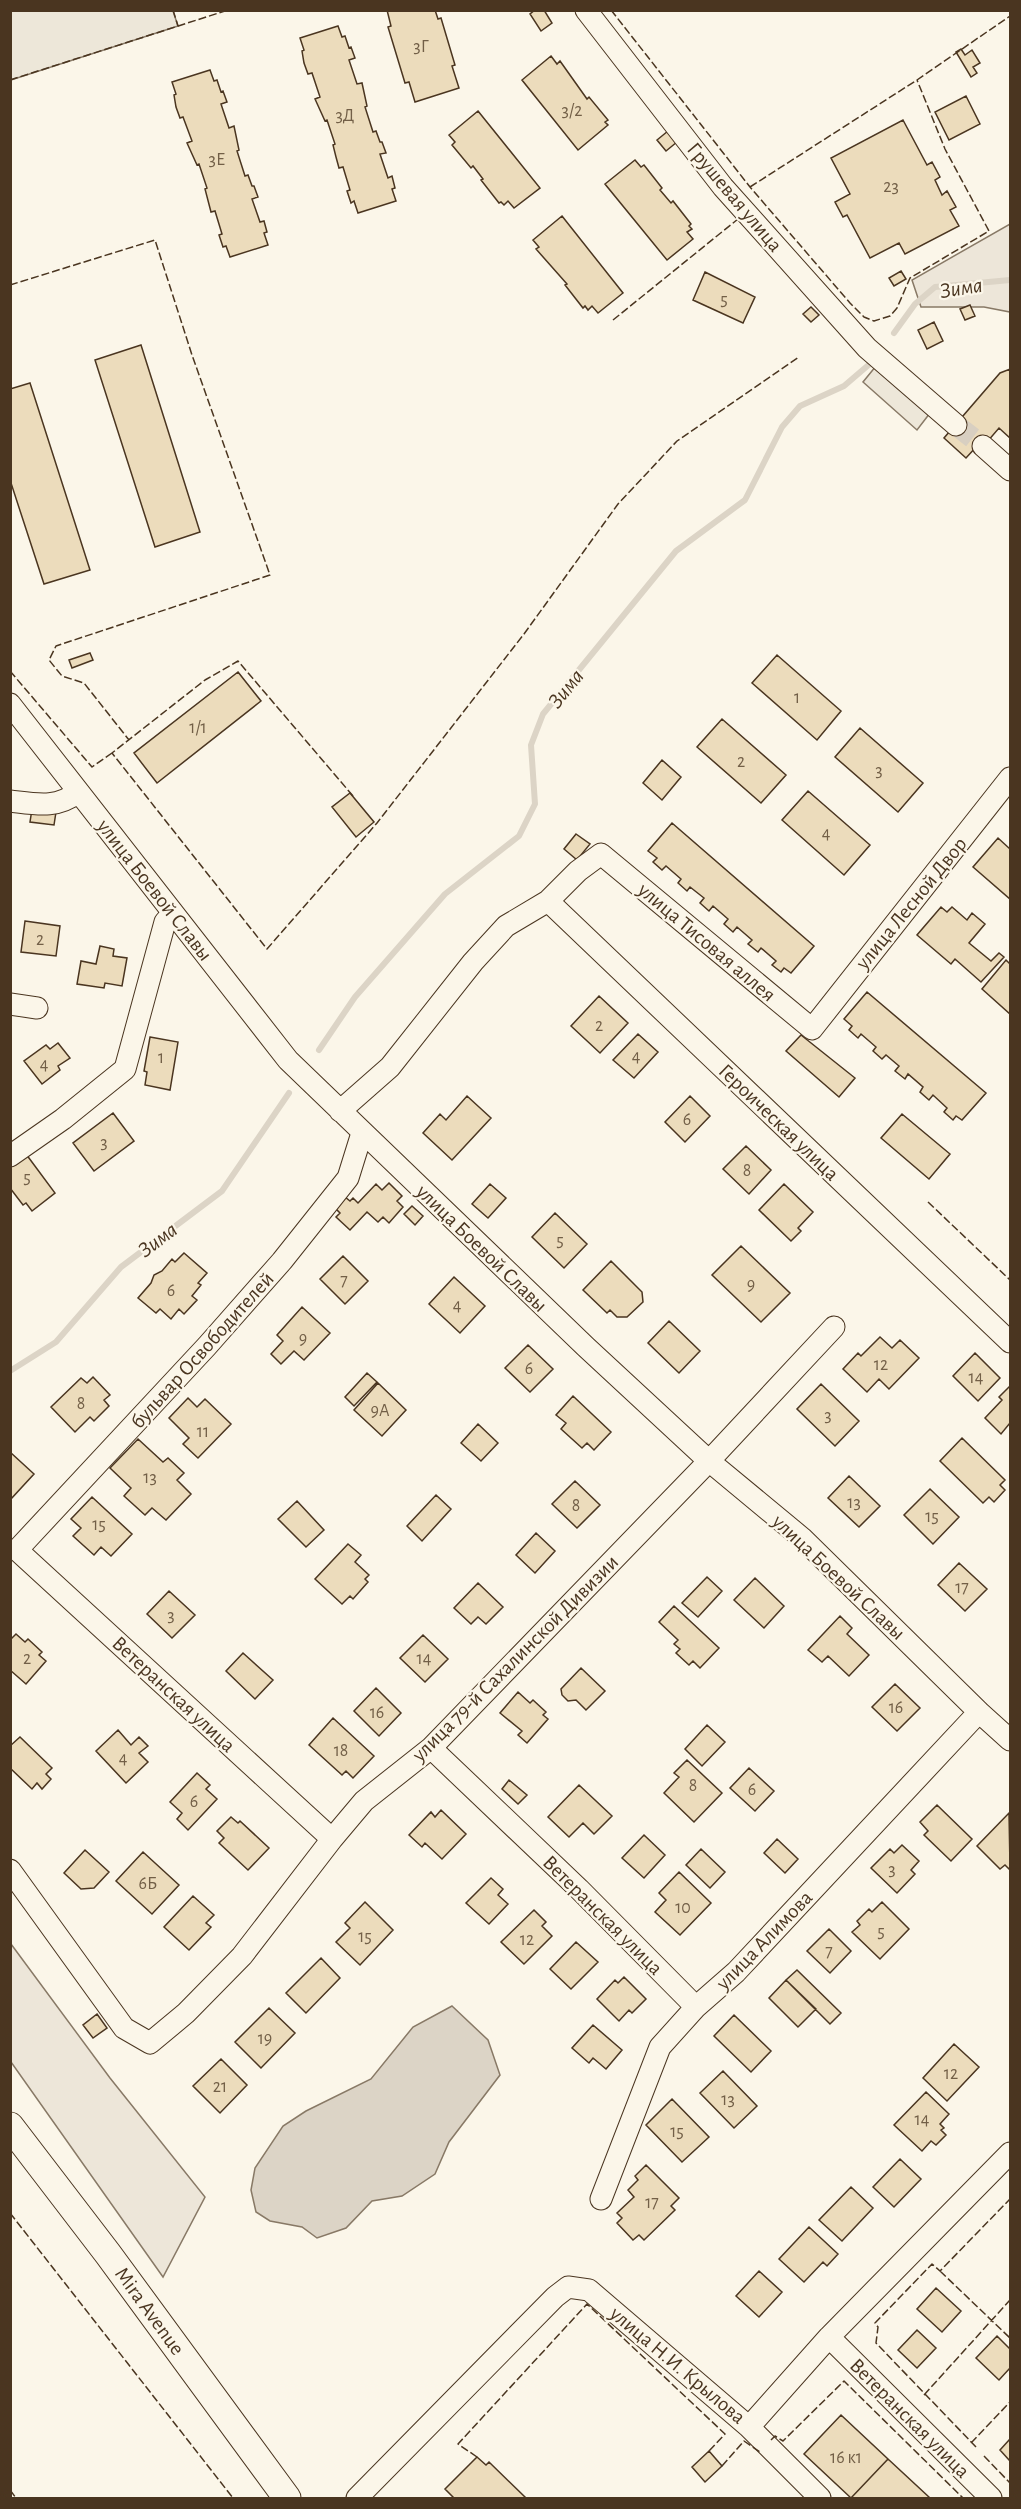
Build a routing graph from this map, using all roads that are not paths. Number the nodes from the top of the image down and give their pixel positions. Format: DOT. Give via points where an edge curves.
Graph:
graph roads {
  1 [pos="586,10"];
  2 [pos="956,425"];
  3 [pos="983,446"];
  4 [pos="1011,470"];
  5 [pos="10,704"];
  6 [pos="1011,778"];
  7 [pos="78,792"];
  8 [pos="10,801"];
  9 [pos="1004,803"];
  10 [pos="548,901"];
  11 [pos="172,914"];
  12 [pos="10,1004"];
  13 [pos="37,1008"];
  14 [pos="812,1029"];
  15 [pos="340,1111"];
  16 [pos="362,1133"];
  17 [pos="10,1156"];
  18 [pos="834,1327"];
  19 [pos="1011,1342"];
  20 [pos="709,1461"];
  21 [pos="17,1550"];
  22 [pos="979,1712"];
  23 [pos="1011,1740"];
  24 [pos="431,1748"];
  25 [pos="332,1839"];
  26 [pos="10,1870"];
  27 [pos="696,2007"];
  28 [pos="10,2126"];
  29 [pos="1011,2153"];
  30 [pos="602,2199"];
  31 [pos="830,2337"];
  32 [pos="749,2427"];
  33 [pos="287,2499"];
  34 [pos="357,2499"];
  35 [pos="820,2499"];
  36 [pos="991,2499"];
  1 -- 2 [label="street, Грушевая улица" via="723,187 867,348"];
  3 -- 4 [label="street"];
  5 -- 7 [label="street, улица Боевой Славы"];
  6 -- 9 [label="street, улица Лесной Двор"];
  7 -- 8 [label="street" via="67,801 44,806"];
  7 -- 11 [label="street, улица Боевой Славы"];
  9 -- 14 [label="street, улица Лесной Двор" via="914,898"];
  10 -- 14 [label="street, улица Тисовая аллея" via="602,854"];
  10 -- 15 [label="street" via="506,926 390,1067"];
  10 -- 19 [label="street, Героическая улица"];
  11 -- 15 [label="street, улица Боевой Славы" via="288,1060"];
  11 -- 17 [label="street" via="165,922 125,1069"];
  12 -- 13 [label="street"];
  15 -- 16 [label="street, улица Боевой Славы"];
  16 -- 20 [label="street, улица Боевой Славы"];
  16 -- 21 [label="street, бульвар Освободителей" via="348,1178 282,1261"];
  18 -- 20 [label="street, улица 79-й Сахалинской Дивизии"];
  20 -- 22 [label="street, улица Боевой Славы" via="802,1538"];
  20 -- 24 [label="street, улица 79-й Сахалинской Дивизии"];
  21 -- 25 [label="street, Ветеранская улица"];
  22 -- 23 [label="street, улица Боевой Славы"];
  22 -- 27 [label="street, улица Алимова" via="736,1972"];
  24 -- 25 [label="street, улица 79-й Сахалинской Дивизии" via="364,1801"];
  24 -- 27 [label="street, Ветеранская улица"];
  25 -- 26 [label="street, улица 79-й Сахалинской Дивизии" via="242,1956 150,2043 124,2028"];
  27 -- 30 [label="street, улица Алимова" via="660,2047"];
  28 -- 33 [label="main road, Mira Avenue"];
  29 -- 31 [label="street, улица Н.И. Крылова"];
  31 -- 32 [label="street, улица Н.И. Крылова"];
  31 -- 36 [label="street, Ветеранская улица"];
  32 -- 34 [label="street, улица Н.И. Крылова" via="589,2290 568,2287"];
  32 -- 35 [label="street"];
}
